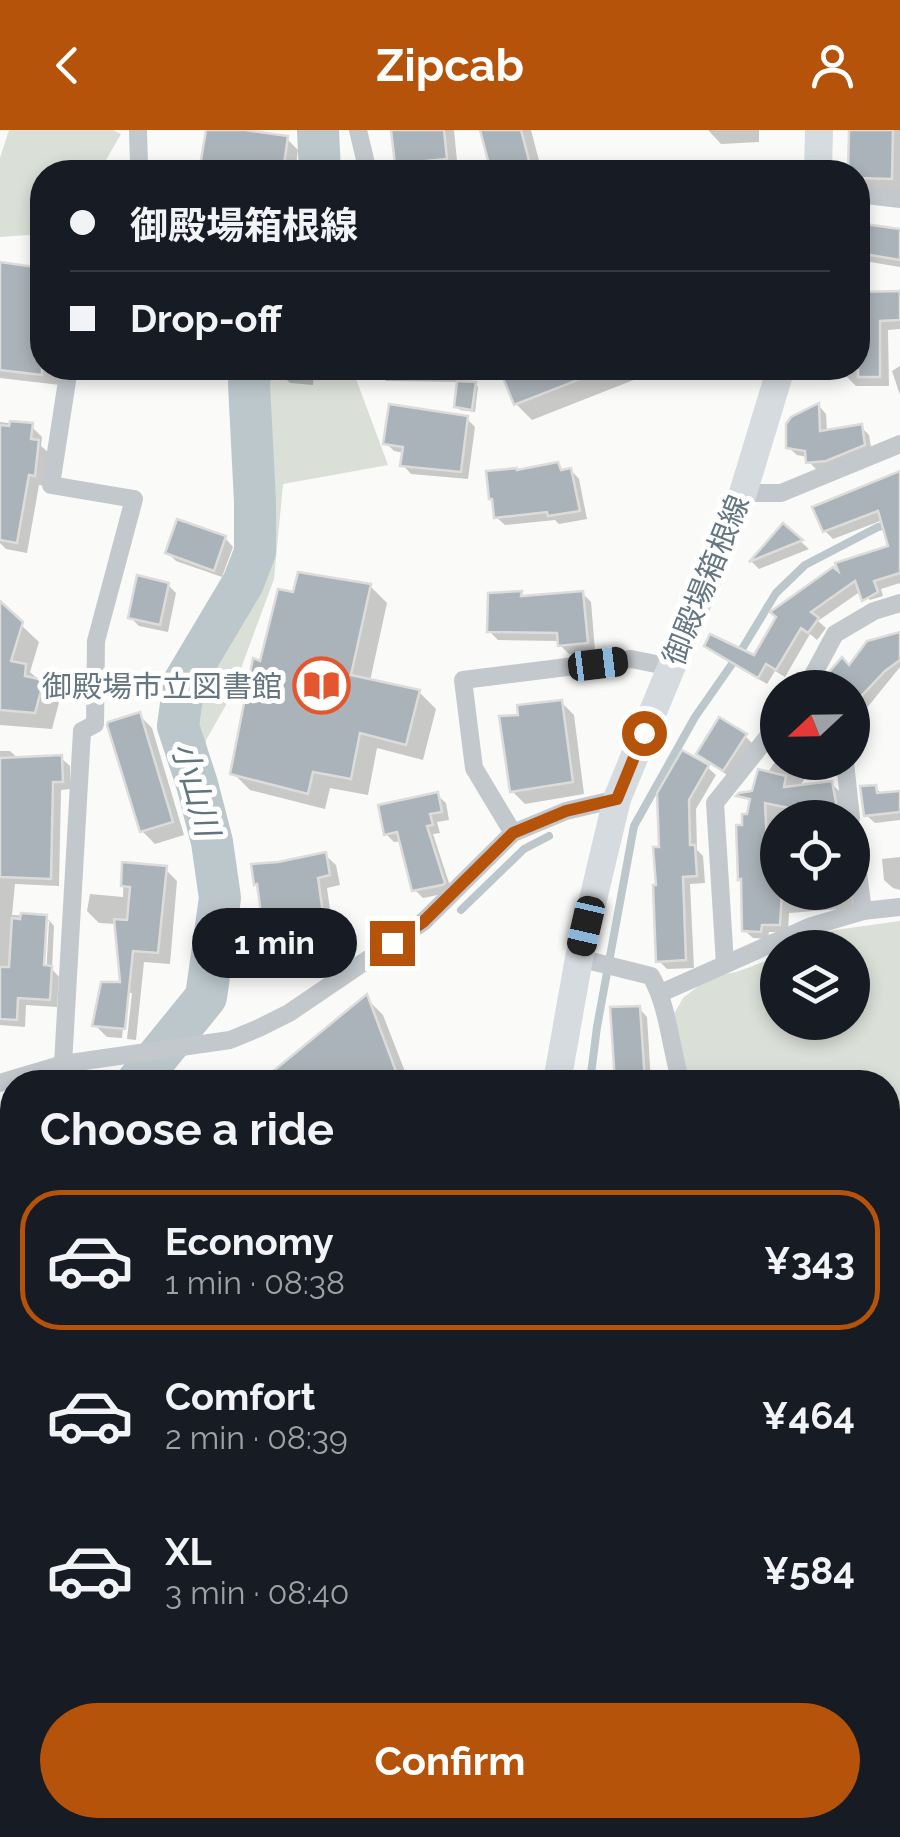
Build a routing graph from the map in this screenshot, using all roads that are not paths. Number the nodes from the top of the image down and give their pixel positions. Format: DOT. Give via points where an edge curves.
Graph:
graph roads {
  1 [pos="138,130"];
  2 [pos="358,130"];
  3 [pos="819,130"];
  4 [pos="139,160"];
  5 [pos="365,160"];
  6 [pos="818,160"];
  7 [pos="870,195"];
  8 [pos="900,199"];
  9 [pos="67,380"];
  10 [pos="778,380"];
  11 [pos="900,444"];
  12 [pos="743,492"];
  13 [pos="900,602"];
  14 [pos="671,668"];
  15 [pos="815,670"];
  16 [pos="760,747"];
  17 [pos="617,799"];
  18 [pos="513,833"];
  19 [pos="900,908"];
  20 [pos="863,912"];
  21 [pos="579,958"];
  22 [pos="725,964"];
  23 [pos="661,993"];
  24 [pos="63,1064"];
  25 [pos="43,1070"];
  26 [pos="560,1070"];
  27 [pos="677,1070"];
  1 -- 4 [label="street"];
  2 -- 5 [label="street"];
  3 -- 6 [label="main road"];
  7 -- 8 [label="street"];
  9 -- 24 [label="street" via="51,485 134,499 96,641 94,724 82,732"];
  10 -- 12 [label="main road, 御殿場箱根線"];
  11 -- 12 [label="street" via="781,493"];
  12 -- 14 [label="main road, 御殿場箱根線"];
  13 -- 15 [label="street" via="835,634"];
  14 -- 17 [label="main road, 御殿場箱根線"];
  14 -- 18 [label="street" via="631,659 464,680 474,768"];
  16 -- 22 [label="street" via="715,803"];
  17 -- 18 [label="street"];
  17 -- 21 [label="main road, 御殿場箱根線"];
  18 -- 24 [label="street" via="423,922 289,1013 230,1040"];
  19 -- 20 [label="street"];
  20 -- 22 [label="street" via="809,927"];
  21 -- 23 [label="street" via="651,976"];
  21 -- 26 [label="main road, 御殿場箱根線"];
  22 -- 23 [label="street"];
  23 -- 27 [label="street"];
  24 -- 25 [label="street"];
}
